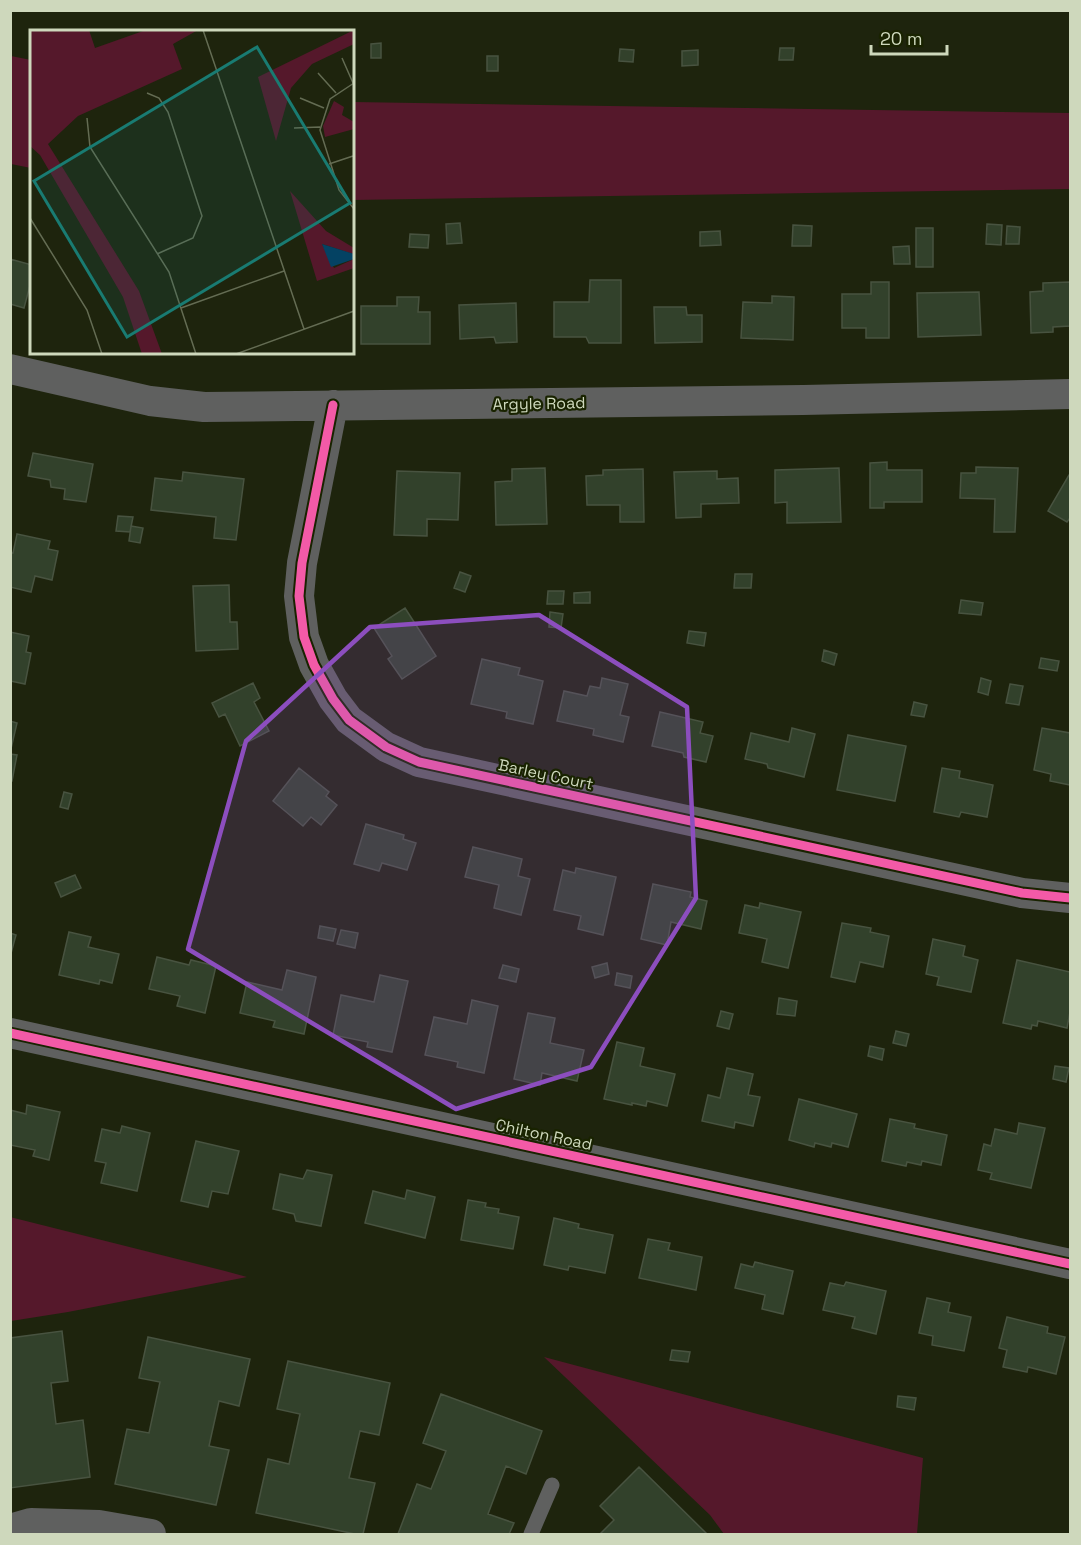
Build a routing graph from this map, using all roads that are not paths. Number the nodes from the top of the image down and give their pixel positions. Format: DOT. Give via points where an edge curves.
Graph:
graph roads {
  1 [pos="10,369"];
  2 [pos="1071,394"];
  3 [pos="333,405"];
  4 [pos="1071,898"];
  5 [pos="10,1033"];
  6 [pos="1071,1264"];
  7 [pos="552,1485"];
  8 [pos="10,1529"];
  9 [pos="152,1534"];
  10 [pos="531,1534"];
  1 -- 3 [label="street, Argyle Road" via="150,400 204,407"];
  2 -- 3 [label="street, Argyle Road"];
  3 -- 4 [label="street, Barley Court" via="302,563 299,596 304,637 333,699 349,720 386,747 419,762 1022,893"];
  5 -- 6 [label="street, Chilton Road"];
  7 -- 10 [label="lane"];
  8 -- 9 [label="street" via="31,1523 99,1525"];
}
